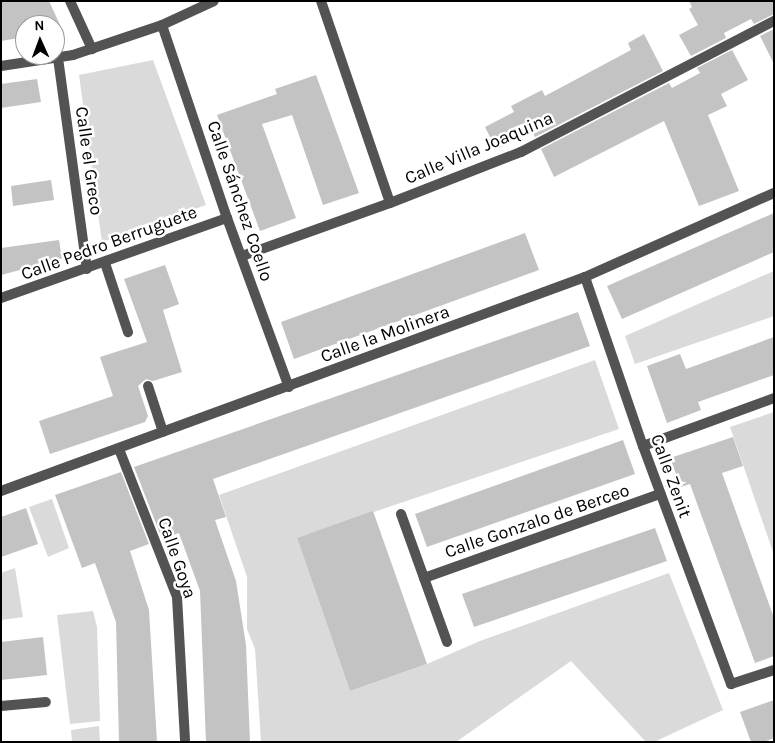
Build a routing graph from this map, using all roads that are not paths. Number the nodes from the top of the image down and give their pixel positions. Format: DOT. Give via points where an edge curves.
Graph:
graph roads {
  1 [pos="70,1"];
  2 [pos="214,1"];
  3 [pos="321,1"];
  4 [pos="774,21"];
  5 [pos="162,25"];
  6 [pos="92,49"];
  7 [pos="65,56"];
  8 [pos="15,64"];
  9 [pos="59,65"];
  10 [pos="1,66"];
  11 [pos="774,193"];
  12 [pos="390,203"];
  13 [pos="227,218"];
  14 [pos="242,256"];
  15 [pos="105,263"];
  16 [pos="87,269"];
  17 [pos="586,277"];
  18 [pos="1,298"];
  19 [pos="128,332"];
  20 [pos="148,386"];
  21 [pos="289,387"];
  22 [pos="774,398"];
  23 [pos="163,432"];
  24 [pos="643,446"];
  25 [pos="119,449"];
  26 [pos="1,492"];
  27 [pos="660,494"];
  28 [pos="401,514"];
  29 [pos="424,578"];
  30 [pos="447,642"];
  31 [pos="774,670"];
  32 [pos="46,702"];
  33 [pos="1,706"];
  34 [pos="186,742"];
  1 -- 6 [label="street"];
  2 -- 5 [label="street"];
  3 -- 12 [label="street"];
  4 -- 12 [label="street, Calle Villa Joaquina" via="521,152"];
  5 -- 6 [label="street"];
  5 -- 13 [label="street, Calle Sánchez Coello"];
  6 -- 7 [label="street"];
  8 -- 10 [label="street"];
  9 -- 16 [label="street, Calle el Greco"];
  11 -- 17 [label="street, Calle la Molinera"];
  12 -- 14 [label="street, Calle Villa Joaquina"];
  13 -- 14 [label="street, Calle Sánchez Coello"];
  13 -- 15 [label="street, Calle Pedro Berruguete"];
  14 -- 21 [label="street, Calle Sánchez Coello"];
  15 -- 16 [label="street, Calle Pedro Berruguete"];
  15 -- 19 [label="street"];
  16 -- 18 [label="street, Calle Pedro Berruguete"];
  17 -- 21 [label="street, Calle la Molinera"];
  17 -- 24 [label="street, Calle Zenit"];
  20 -- 23 [label="street"];
  21 -- 23 [label="street, Calle la Molinera"];
  22 -- 24 [label="street"];
  23 -- 25 [label="street, Calle la Molinera"];
  24 -- 27 [label="street, Calle Zenit"];
  25 -- 26 [label="street, Calle la Molinera"];
  25 -- 34 [label="street, Calle Goya" via="177,597"];
  27 -- 29 [label="street, Calle Gonzalo de Berceo"];
  27 -- 31 [label="street, Calle Zenit" via="731,684"];
  28 -- 29 [label="street"];
  29 -- 30 [label="street"];
  32 -- 33 [label="street"];
}
